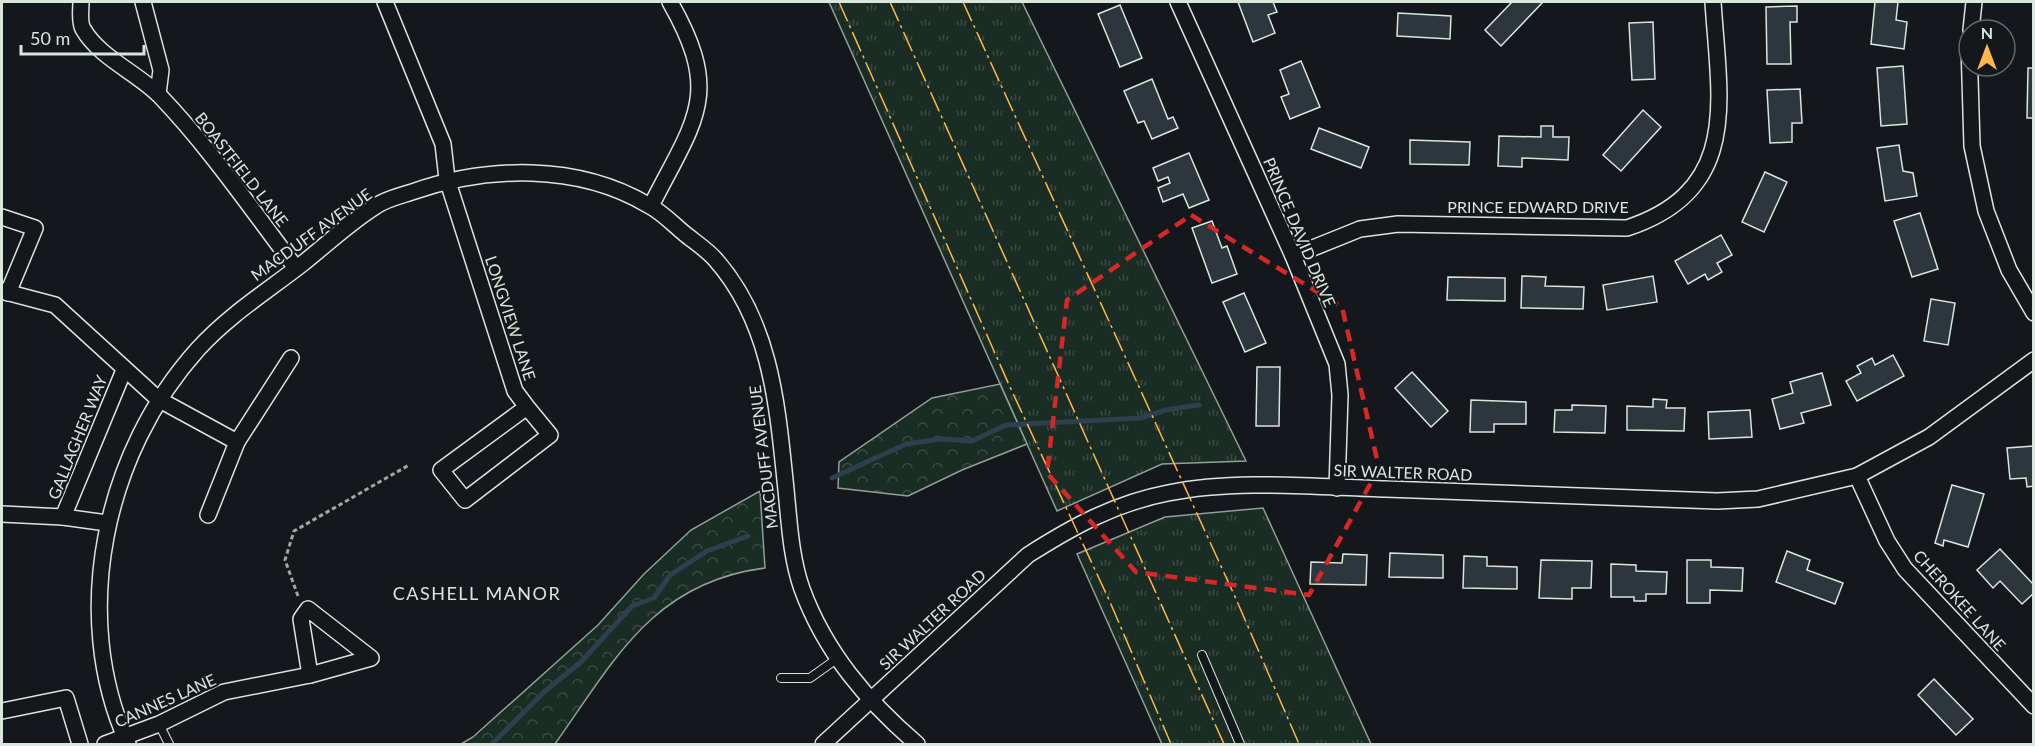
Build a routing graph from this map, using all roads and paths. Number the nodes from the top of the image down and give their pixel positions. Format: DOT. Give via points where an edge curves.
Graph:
graph roads {
  1 [pos="81,2"];
  2 [pos="143,2"];
  3 [pos="385,2"];
  4 [pos="670,2"];
  5 [pos="1178,2"];
  6 [pos="1713,2"];
  7 [pos="1974,2"];
  8 [pos="1972,18"];
  9 [pos="1970,78"];
  10 [pos="158,94"];
  11 [pos="447,179"];
  12 [pos="651,206"];
  13 [pos="2,217"];
  14 [pos="1293,256"];
  15 [pos="296,268"];
  16 [pos="5,292"];
  17 [pos="2034,313"];
  18 [pos="291,358"];
  19 [pos="2034,360"];
  20 [pos="124,370"];
  21 [pos="158,399"];
  22 [pos="527,407"];
  23 [pos="237,442"];
  24 [pos="409,465"];
  25 [pos="1857,476"];
  26 [pos="1337,488"];
  27 [pos="2,514"];
  28 [pos="208,515"];
  29 [pos="63,517"];
  30 [pos="107,523"];
  31 [pos="295,600"];
  32 [pos="1202,655"];
  33 [pos="838,658"];
  34 [pos="310,675"];
  35 [pos="782,678"];
  36 [pos="869,701"];
  37 [pos="2034,706"];
  38 [pos="2,711"];
  39 [pos="159,724"];
  40 [pos="126,741"];
  41 [pos="80,744"];
  42 [pos="105,744"];
  43 [pos="168,744"];
  44 [pos="823,744"];
  45 [pos="917,744"];
  46 [pos="1240,744"];
  1 -- 10 [label="street, BOASTFIELD LANE" via="81,27"];
  2 -- 10 [label="street" via="161,70"];
  3 -- 11 [label="street, LONGVIEW LANE" via="440,134"];
  4 -- 12 [label="street" via="699,66 701,94 694,122"];
  5 -- 14 [label="street, PRINCE DAVID DRIVE"];
  6 -- 14 [label="street, PRINCE EDWARD DRIVE" via="1719,105 1714,148 1696,185 1677,204 1653,219 1627,228 1398,224 1360,229"];
  7 -- 8 [label="street"];
  9 -- 17 [label="street" via="1972,146 1986,211 2009,270"];
  10 -- 15 [label="street, BOASTFIELD LANE"];
  11 -- 12 [label="street, MACDUFF AVENUE" via="493,173 555,175 605,187"];
  11 -- 15 [label="street, MACDUFF AVENUE" via="378,203"];
  11 -- 22 [label="street, LONGVIEW LANE" via="515,391"];
  12 -- 33 [label="street, MACDUFF AVENUE" via="715,259 756,324 777,396 791,543 801,586 825,641"];
  13 -- 16 [label="street, GALLAGHER WAY" via="35,228"];
  14 -- 26 [label="street, PRINCE DAVID DRIVE" via="1337,364"];
  15 -- 21 [label="street, MACDUFF AVENUE" via="244,306 206,341"];
  16 -- 20 [label="street, GALLAGHER WAY" via="55,305"];
  18 -- 23 [label="street"];
  19 -- 25 [label="street, SIR WALTER ROAD" via="1929,437"];
  20 -- 21 [label="street, GALLAGHER WAY"];
  20 -- 29 [label="street, GALLAGHER WAY"];
  21 -- 23 [label="street, GALLAGHER WAY"];
  21 -- 30 [label="street, MACDUFF AVENUE" via="131,454"];
  22 -- 22 [label="street, LONGVIEW LANE" via="550,435 465,500 441,470"];
  23 -- 28 [label="street"];
  24 -- 31 [label="path" via="294,531 285,560 299,594"];
  25 -- 26 [label="street, SIR WALTER ROAD" via="1758,499 1717,501"];
  25 -- 37 [label="street, CHEROKEE LANE" via="1887,540 1905,568"];
  26 -- 36 [label="street, SIR WALTER ROAD" via="1225,487 1168,493 1113,507 1066,530 1028,555"];
  27 -- 29 [label="street, GALLAGHER WAY"];
  29 -- 30 [label="street, GALLAGHER WAY"];
  30 -- 40 [label="street, MACDUFF AVENUE" via="100,593 101,649"];
  32 -- 46 [label="lane"];
  33 -- 35 [label="lane" via="810,678"];
  33 -- 36 [label="street, MACDUFF AVENUE"];
  34 -- 34 [label="street, CANNES LANE" via="371,658 308,609 301,619"];
  34 -- 39 [label="street, CANNES LANE" via="224,692"];
  36 -- 44 [label="street, SIR WALTER ROAD"];
  36 -- 45 [label="street, MACDUFF AVENUE"];
  38 -- 41 [label="street" via="66,698"];
  39 -- 40 [label="street, CANNES LANE"];
  39 -- 43 [label="lane"];
  40 -- 42 [label="street, CANNES LANE"];
}
